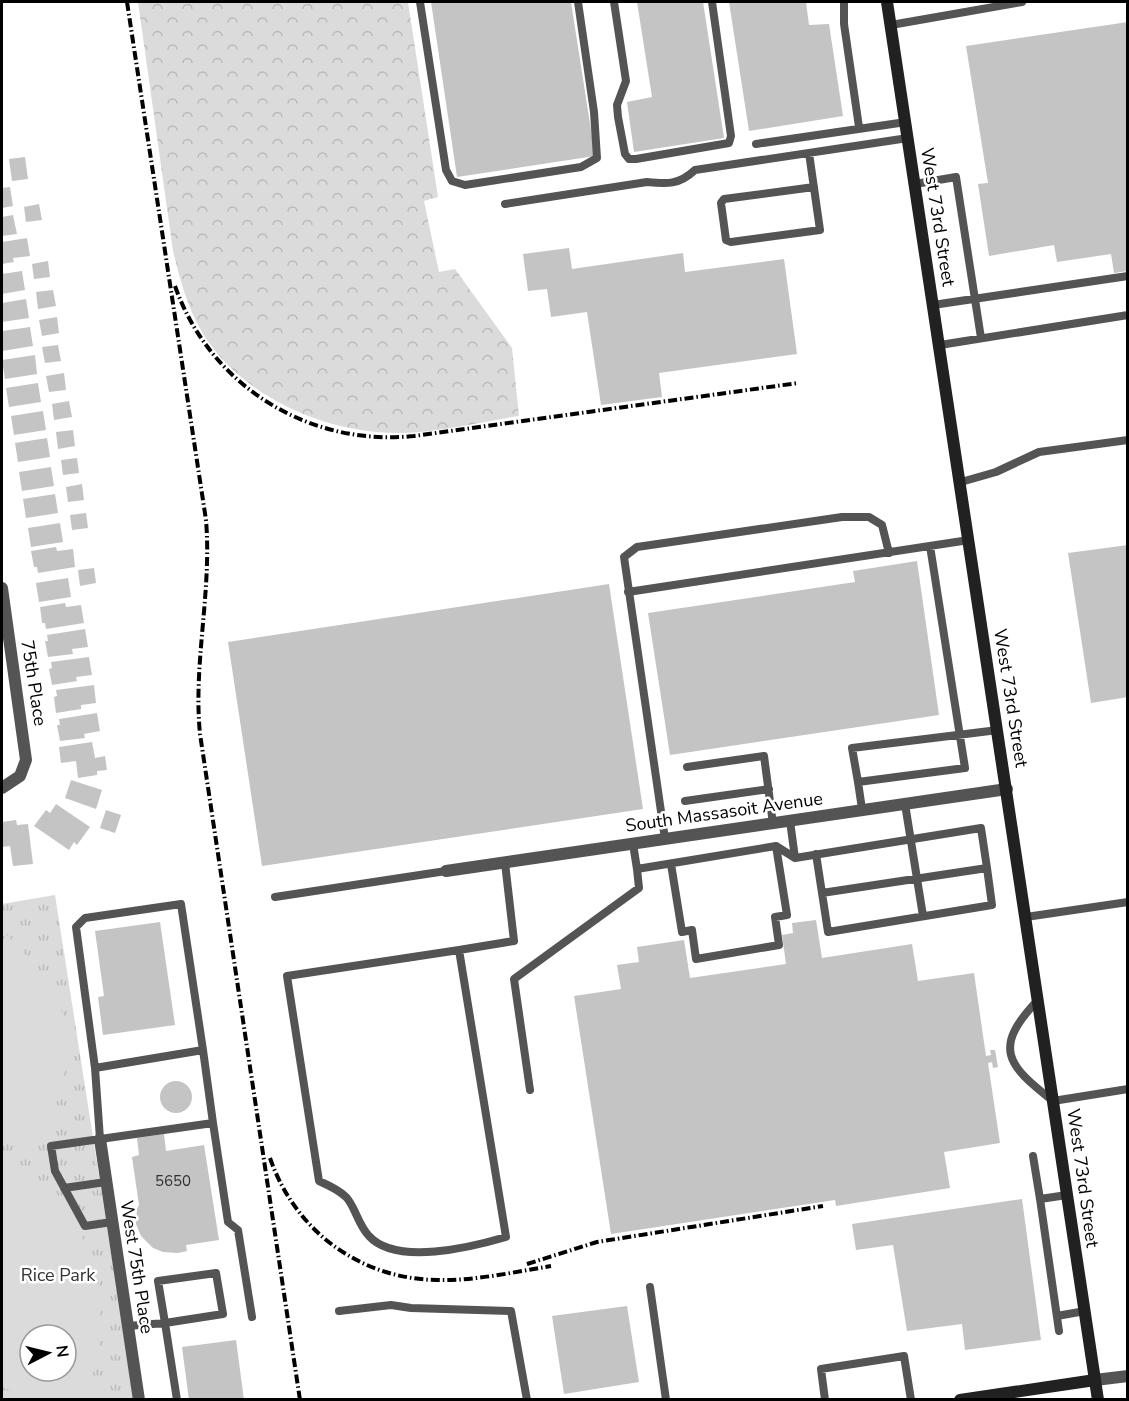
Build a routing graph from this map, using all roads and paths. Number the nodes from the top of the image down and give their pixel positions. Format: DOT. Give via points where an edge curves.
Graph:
graph roads {
  1 [pos="420,2"];
  2 [pos="578,2"];
  3 [pos="614,2"];
  4 [pos="712,2"];
  5 [pos="844,2"];
  6 [pos="887,2"];
  7 [pos="1018,2"];
  8 [pos="891,25"];
  9 [pos="906,122"];
  10 [pos="859,127"];
  11 [pos="908,138"];
  12 [pos="756,144"];
  13 [pos="809,153"];
  14 [pos="915,184"];
  15 [pos="813,186"];
  16 [pos="505,204"];
  17 [pos="1128,276"];
  18 [pos="975,298"];
  19 [pos="933,305"];
  20 [pos="1128,315"];
  21 [pos="981,338"];
  22 [pos="939,345"];
  23 [pos="1128,440"];
  24 [pos="960,483"];
  25 [pos="969,540"];
  26 [pos="930,546"];
  27 [pos="889,553"];
  28 [pos="2,588"];
  29 [pos="628,592"];
  30 [pos="998,730"];
  31 [pos="960,734"];
  32 [pos="687,766"];
  33 [pos="858,782"];
  34 [pos="2,788"];
  35 [pos="769,789"];
  36 [pos="1007,789"];
  37 [pos="685,801"];
  38 [pos="905,804"];
  39 [pos="862,810"];
  40 [pos="790,821"];
  41 [pos="774,824"];
  42 [pos="665,839"];
  43 [pos="910,840"];
  44 [pos="633,844"];
  45 [pos="776,846"];
  46 [pos="816,854"];
  47 [pos="795,858"];
  48 [pos="505,863"];
  49 [pos="671,864"];
  50 [pos="987,868"];
  51 [pos="637,869"];
  52 [pos="446,871"];
  53 [pos="917,879"];
  54 [pos="822,893"];
  55 [pos="275,897"];
  56 [pos="1128,902"];
  57 [pos="923,916"];
  58 [pos="1026,917"];
  59 [pos="459,950"];
  60 [pos="1038,1000"];
  61 [pos="202,1050"];
  62 [pos="95,1068"];
  63 [pos="1128,1089"];
  64 [pos="530,1090"];
  65 [pos="1053,1101"];
  66 [pos="213,1123"];
  67 [pos="99,1139"];
  68 [pos="1033,1156"];
  69 [pos="106,1182"];
  70 [pos="64,1188"];
  71 [pos="1067,1195"];
  72 [pos="1040,1199"];
  73 [pos="112,1222"];
  74 [pos="650,1287"];
  75 [pos="339,1311"];
  76 [pos="1085,1311"];
  77 [pos="1057,1316"];
  78 [pos="252,1317"];
  79 [pos="165,1323"];
  80 [pos="128,1326"];
  81 [pos="1059,1331"];
  82 [pos="1128,1376"];
  83 [pos="1095,1380"];
  84 [pos="1022,1395"];
  85 [pos="139,1400"];
  86 [pos="177,1400"];
  87 [pos="527,1400"];
  88 [pos="666,1400"];
  89 [pos="825,1400"];
  90 [pos="911,1400"];
  91 [pos="960,1400"];
  92 [pos="1098,1400"];
  1 -- 2 [label="lane" via="446,170 452,181 465,185 581,167 597,158"];
  3 -- 4 [label="lane" via="626,81 617,105 618,117 629,159 729,143"];
  5 -- 10 [label="lane"];
  6 -- 8 [label="street, West 73rd Street"];
  7 -- 8 [label="lane"];
  8 -- 9 [label="street, West 73rd Street"];
  9 -- 10 [label="lane"];
  9 -- 11 [label="street, West 73rd Street"];
  10 -- 12 [label="lane"];
  11 -- 13 [label="lane"];
  11 -- 14 [label="street, West 73rd Street"];
  13 -- 15 [label="lane"];
  13 -- 16 [label="lane" via="695,170 684,180 669,185 646,182"];
  14 -- 18 [label="lane" via="956,177"];
  14 -- 19 [label="street, West 73rd Street"];
  15 -- 15 [label="lane" via="819,230 726,240 723,201"];
  17 -- 18 [label="lane"];
  18 -- 19 [label="lane"];
  18 -- 21 [label="lane"];
  19 -- 22 [label="street, West 73rd Street"];
  20 -- 21 [label="lane"];
  21 -- 22 [label="lane"];
  22 -- 24 [label="street, West 73rd Street"];
  23 -- 24 [label="lane" via="1039,452"];
  24 -- 25 [label="street, West 73rd Street"];
  25 -- 26 [label="lane"];
  25 -- 30 [label="street, West 73rd Street"];
  26 -- 27 [label="lane"];
  26 -- 31 [label="lane"];
  27 -- 29 [label="lane"];
  27 -- 29 [label="lane" via="882,525 869,517 746,530 637,547 624,557"];
  28 -- 34 [label="street, 75th Place" via="26,750 23,770 16,781"];
  29 -- 42 [label="lane"];
  30 -- 31 [label="lane"];
  30 -- 36 [label="street, West 73rd Street"];
  31 -- 33 [label="lane" via="965,768"];
  31 -- 33 [label="lane" via="852,748"];
  32 -- 35 [label="lane" via="764,756"];
  33 -- 39 [label="lane"];
  35 -- 37 [label="lane"];
  35 -- 41 [label="lane"];
  36 -- 38 [label="street, South Massasoit Avenue"];
  36 -- 58 [label="street, West 73rd Street"];
  38 -- 39 [label="street, South Massasoit Avenue"];
  38 -- 43 [label="lane"];
  39 -- 40 [label="street, South Massasoit Avenue"];
  40 -- 41 [label="street, South Massasoit Avenue"];
  40 -- 47 [label="lane"];
  41 -- 42 [label="street, South Massasoit Avenue"];
  42 -- 44 [label="street, South Massasoit Avenue"];
  43 -- 46 [label="lane"];
  43 -- 50 [label="lane" via="981,828"];
  43 -- 53 [label="lane"];
  44 -- 48 [label="street, South Massasoit Avenue"];
  44 -- 51 [label="lane"];
  45 -- 47 [label="lane"];
  45 -- 49 [label="lane"];
  45 -- 49 [label="lane" via="787,915 775,917 779,945 747,951 696,959 692,930 682,932"];
  46 -- 47 [label="lane"];
  46 -- 54 [label="lane"];
  48 -- 52 [label="street, South Massasoit Avenue"];
  48 -- 59 [label="lane" via="514,941"];
  49 -- 51 [label="lane"];
  50 -- 53 [label="lane"];
  50 -- 57 [label="lane" via="992,905"];
  51 -- 64 [label="lane" via="639,888 514,979"];
  52 -- 55 [label="lane"];
  53 -- 54 [label="lane"];
  53 -- 57 [label="lane"];
  54 -- 57 [label="lane" via="828,932"];
  56 -- 58 [label="lane"];
  58 -- 60 [label="street, West 73rd Street"];
  59 -- 59 [label="lane" via="506,1237 481,1245 407,1252 371,1239 358,1223 347,1198 319,1180 287,976"];
  60 -- 65 [label="street, West 73rd Street"];
  60 -- 65 [label="lane" via="1018,1023 1010,1048 1018,1071"];
  61 -- 62 [label="lane"];
  61 -- 62 [label="lane" via="181,904 85,918 76,927"];
  61 -- 66 [label="lane"];
  62 -- 67 [label="lane"];
  63 -- 65 [label="lane"];
  65 -- 71 [label="street, West 73rd Street"];
  66 -- 67 [label="lane"];
  66 -- 78 [label="lane" via="228,1222 238,1230"];
  67 -- 69 [label="street, West 75th Place"];
  67 -- 70 [label="lane" via="51,1146 55,1171"];
  68 -- 72 [label="lane"];
  69 -- 70 [label="lane"];
  69 -- 73 [label="street, West 75th Place"];
  70 -- 73 [label="lane" via="85,1226"];
  71 -- 72 [label="lane"];
  71 -- 76 [label="street, West 73rd Street"];
  72 -- 77 [label="lane"];
  73 -- 80 [label="street, West 75th Place"];
  74 -- 88 [label="lane"];
  75 -- 87 [label="lane" via="391,1305 512,1311"];
  76 -- 77 [label="lane"];
  76 -- 83 [label="street, West 73rd Street"];
  77 -- 81 [label="lane"];
  79 -- 79 [label="lane" via="159,1281 216,1273 223,1314"];
  79 -- 80 [label="lane"];
  79 -- 86 [label="lane"];
  80 -- 85 [label="street, West 75th Place"];
  82 -- 83 [label="street"];
  83 -- 84 [label="street"];
  83 -- 92 [label="street, West 73rd Street"];
  84 -- 91 [label="street"];
  89 -- 90 [label="lane" via="821,1369 904,1356"];
}
